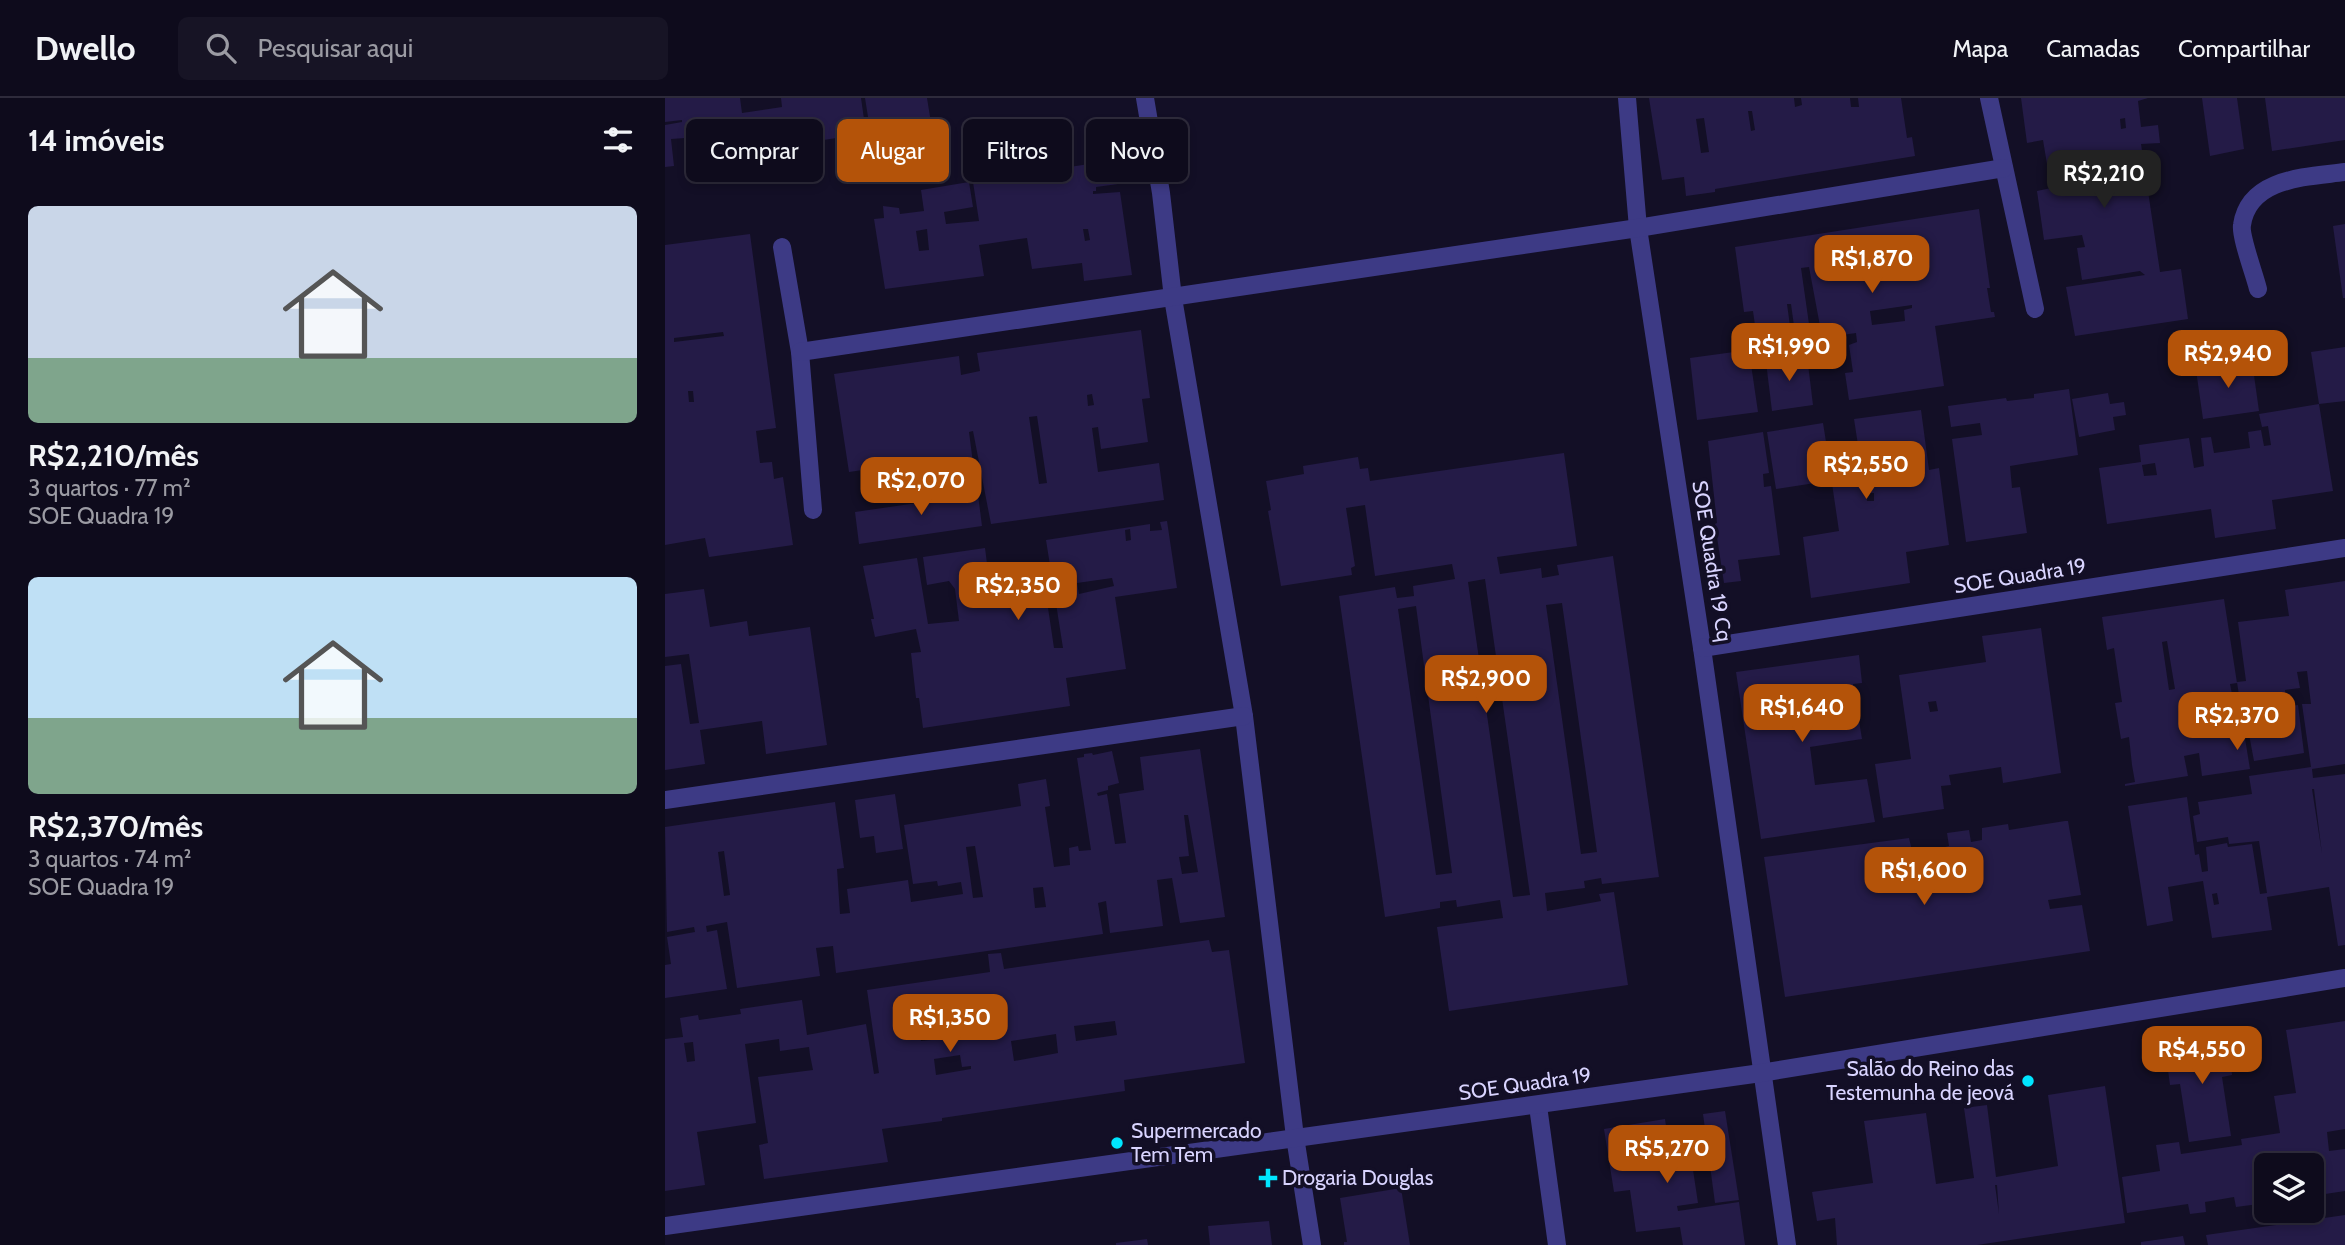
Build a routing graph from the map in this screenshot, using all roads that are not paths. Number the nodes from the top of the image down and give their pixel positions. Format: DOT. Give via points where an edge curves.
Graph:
graph roads {
  1 [pos="1145,98"];
  2 [pos="1627,98"];
  3 [pos="1989,98"];
  4 [pos="2004,168"];
  5 [pos="2345,172"];
  6 [pos="1638,228"];
  7 [pos="782,247"];
  8 [pos="2258,289"];
  9 [pos="1173,298"];
  10 [pos="2035,309"];
  11 [pos="800,352"];
  12 [pos="813,510"];
  13 [pos="2345,548"];
  14 [pos="1702,648"];
  15 [pos="1244,716"];
  16 [pos="665,800"];
  17 [pos="2345,978"];
  18 [pos="1761,1073"];
  19 [pos="1538,1106"];
  20 [pos="1295,1137"];
  21 [pos="665,1226"];
  22 [pos="1312,1245"];
  23 [pos="1557,1245"];
  24 [pos="1787,1245"];
  1 -- 9 [label="street"];
  2 -- 6 [label="street, SOE Quadra 19 Cq"];
  3 -- 4 [label="street"];
  4 -- 6 [label="street"];
  4 -- 10 [label="street"];
  5 -- 8 [label="street" via="2284,181 2250,204 2241,227"];
  6 -- 9 [label="street"];
  6 -- 14 [label="street, SOE Quadra 19 Cq"];
  7 -- 11 [label="street"];
  9 -- 11 [label="street"];
  9 -- 15 [label="street"];
  11 -- 12 [label="street"];
  13 -- 14 [label="street, SOE Quadra 19"];
  14 -- 18 [label="street, SOE Quadra 19 Cq"];
  15 -- 16 [label="street"];
  15 -- 20 [label="street"];
  17 -- 18 [label="street, SOE Quadra 19"];
  18 -- 19 [label="street, SOE Quadra 19"];
  18 -- 24 [label="street"];
  19 -- 20 [label="street, SOE Quadra 19"];
  19 -- 23 [label="street"];
  20 -- 21 [label="street, SOE Quadra 19"];
  20 -- 22 [label="street"];
}
